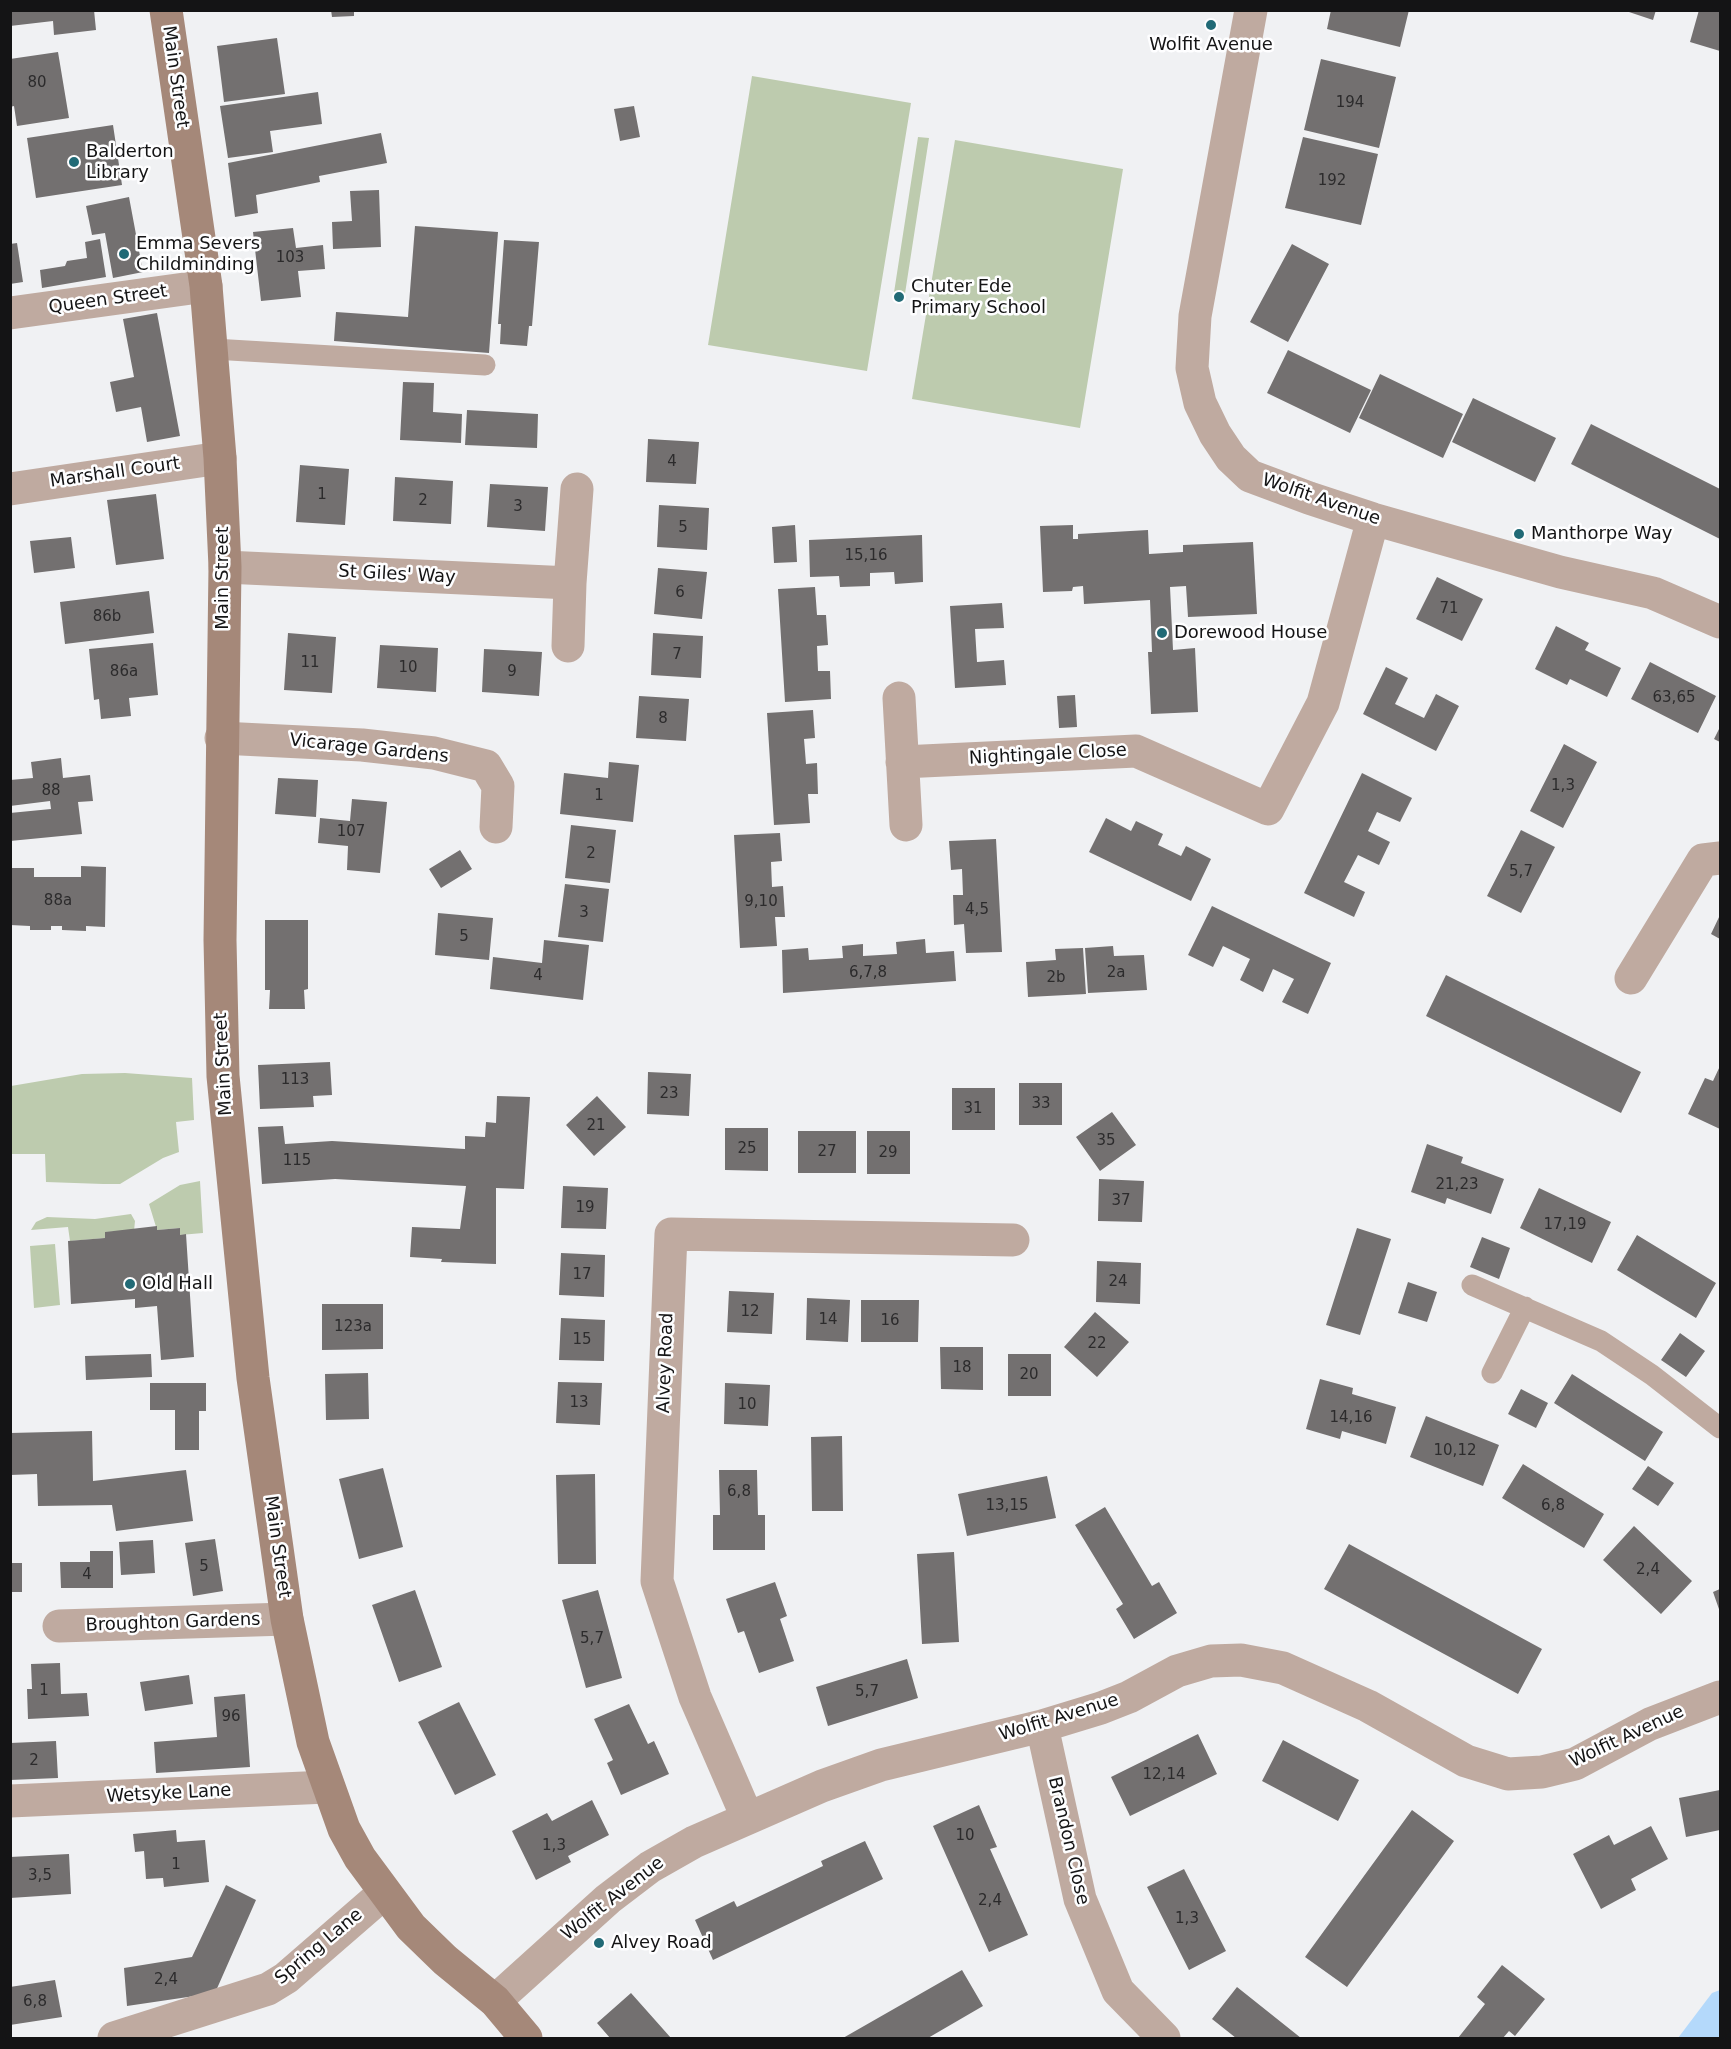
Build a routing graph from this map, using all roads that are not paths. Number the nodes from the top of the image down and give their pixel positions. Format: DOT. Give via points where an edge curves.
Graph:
graph roads {
  1 [pos="166,10"];
  2 [pos="1251,10"];
  3 [pos="206,286"];
  4 [pos="10,313"];
  5 [pos="213,349"];
  6 [pos="485,365"];
  7 [pos="220,458"];
  8 [pos="10,489"];
  9 [pos="577,489"];
  10 [pos="1373,519"];
  11 [pos="225,567"];
  12 [pos="570,583"];
  13 [pos="1720,622"];
  14 [pos="568,646"];
  15 [pos="899,698"];
  16 [pos="221,738"];
  17 [pos="902,762"];
  18 [pos="906,825"];
  19 [pos="496,827"];
  20 [pos="1720,858"];
  21 [pos="1631,978"];
  22 [pos="1012,1240"];
  23 [pos="1472,1285"];
  24 [pos="1525,1307"];
  25 [pos="1492,1372"];
  26 [pos="1720,1428"];
  27 [pos="287,1619"];
  28 [pos="58,1626"];
  29 [pos="1720,1697"];
  30 [pos="1042,1726"];
  31 [pos="327,1787"];
  32 [pos="10,1801"];
  33 [pos="747,1817"];
  34 [pos="384,1893"];
  35 [pos="495,2001"];
  36 [pos="114,2038"];
  37 [pos="526,2038"];
  38 [pos="1164,2038"];
  1 -- 3 [label="street, Main Street"];
  2 -- 10 [label="street, Wolfit Avenue" via="1195,316 1192,368 1200,403 1231,458 1250,476"];
  3 -- 4 [label="street, Queen Street"];
  3 -- 5 [label="street, Main Street"];
  5 -- 6 [label="lane"];
  5 -- 7 [label="street, Main Street"];
  7 -- 8 [label="street, Marshall Court"];
  7 -- 11 [label="street, Main Street"];
  9 -- 12 [label="street"];
  10 -- 13 [label="street, Wolfit Avenue" via="1560,572 1653,593"];
  10 -- 17 [label="street, Nightingale Close" via="1323,703 1268,809 1136,751"];
  11 -- 12 [label="street, St Giles' Way"];
  11 -- 16 [label="street, Main Street"];
  12 -- 14 [label="street"];
  15 -- 17 [label="street"];
  16 -- 19 [label="street, Vicarage Gardens" via="372,746 434,753 486,766 498,786"];
  16 -- 27 [label="street, Main Street" via="223,1076 253,1378"];
  17 -- 18 [label="street"];
  20 -- 21 [label="street" via="1703,860"];
  22 -- 33 [label="street, Alvey Road" via="671,1234 657,1581 695,1697"];
  23 -- 24 [label="lane"];
  24 -- 25 [label="lane"];
  24 -- 26 [label="lane" via="1601,1341"];
  27 -- 28 [label="street, Broughton Gardens"];
  27 -- 31 [label="street, Main Street" via="313,1742"];
  29 -- 30 [label="street, Wolfit Avenue" via="1650,1724 1575,1764 1542,1772 1508,1774 1466,1761 1368,1707 1283,1668 1241,1660 1211,1661 1177,1671 1129,1697"];
  30 -- 33 [label="street, Wolfit Avenue" via="881,1765"];
  30 -- 38 [label="street, Brandon Close" via="1080,1899 1118,1991"];
  31 -- 32 [label="street, Wetsyke Lane"];
  31 -- 34 [label="street, Main Street" via="344,1829"];
  33 -- 35 [label="street, Wolfit Avenue" via="651,1867 567,1933"];
  34 -- 35 [label="street, Main Street" via="411,1927"];
  34 -- 36 [label="street, Spring Lane" via="286,1978 268,1989"];
  35 -- 37 [label="street, Main Street"];
}
